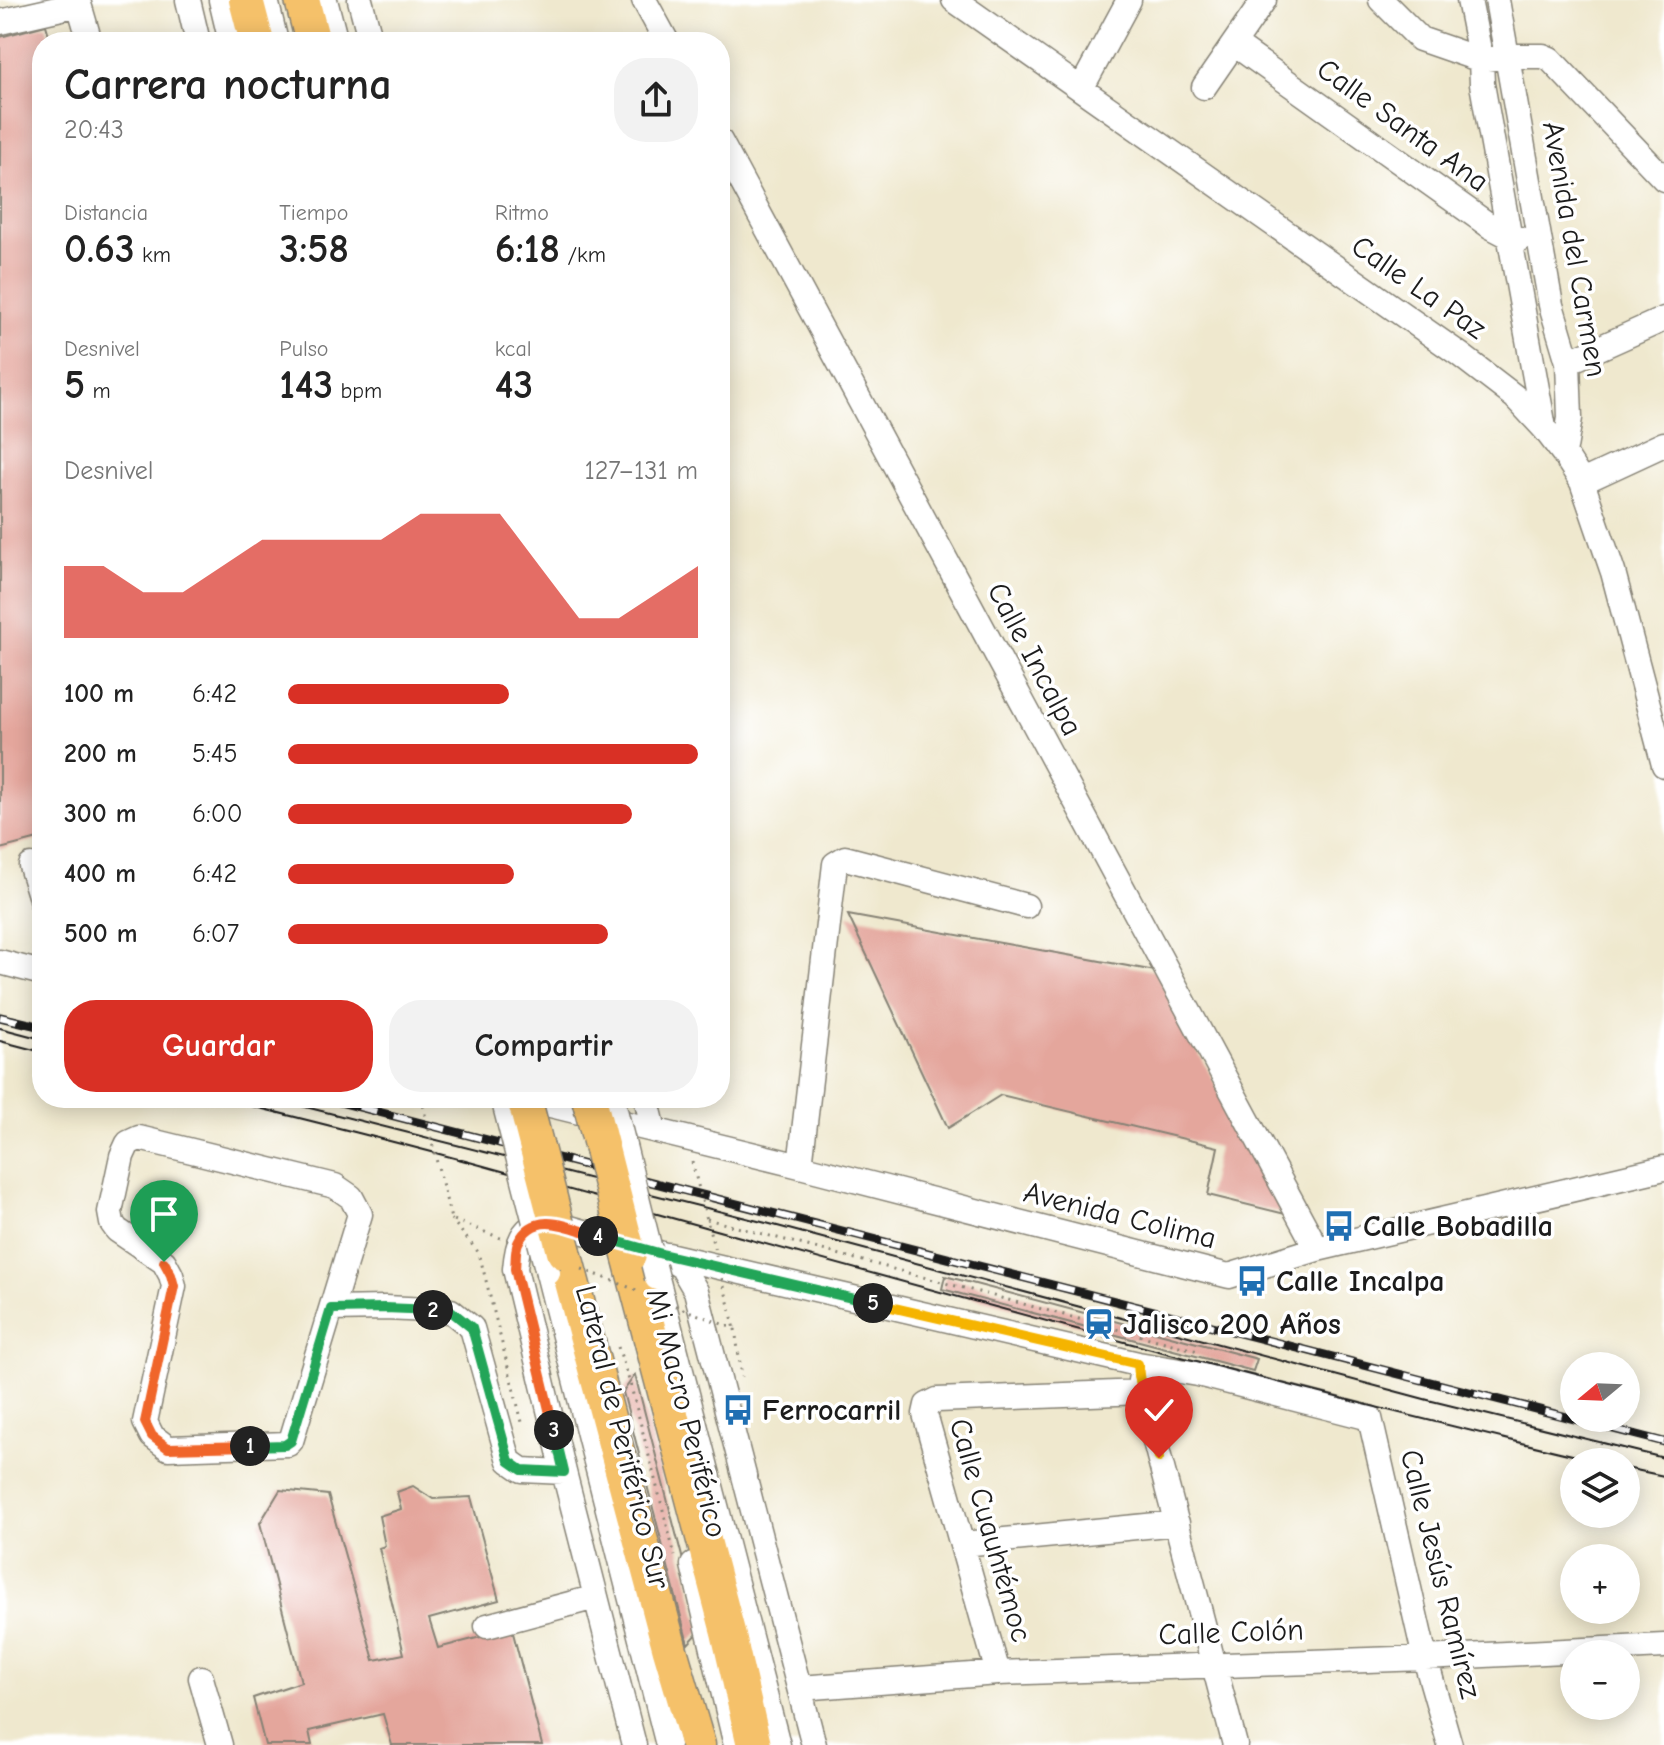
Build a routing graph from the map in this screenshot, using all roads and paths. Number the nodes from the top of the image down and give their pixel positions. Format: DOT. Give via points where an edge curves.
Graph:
graph roads {
  1 [pos="188,0"];
  2 [pos="221,0"];
  3 [pos="246,0"];
  4 [pos="266,0"];
  5 [pos="282,0"];
  6 [pos="302,0"];
  7 [pos="325,0"];
  8 [pos="360,0"];
  9 [pos="644,0"];
  10 [pos="954,0"];
  11 [pos="1129,0"];
  12 [pos="1264,0"];
  13 [pos="1381,0"];
  14 [pos="1469,0"];
  15 [pos="1497,0"];
  16 [pos="78,2"];
  17 [pos="0,22"];
  18 [pos="87,32"];
  19 [pos="196,32"];
  20 [pos="229,32"];
  21 [pos="254,32"];
  22 [pos="274,32"];
  23 [pos="290,32"];
  24 [pos="310,32"];
  25 [pos="333,32"];
  26 [pos="368,32"];
  27 [pos="662,32"];
  28 [pos="1234,44"];
  29 [pos="1508,56"];
  30 [pos="1481,60"];
  31 [pos="1204,87"];
  32 [pos="1081,89"];
  33 [pos="730,160"];
  34 [pos="1664,179"];
  35 [pos="1511,237"];
  36 [pos="1541,244"];
  37 [pos="1664,319"];
  38 [pos="1568,362"];
  39 [pos="1544,428"];
  40 [pos="1664,444"];
  41 [pos="1564,454"];
  42 [pos="1582,482"];
  43 [pos="1664,765"];
  44 [pos="31,866"];
  45 [pos="32,869"];
  46 [pos="1026,906"];
  47 [pos="0,962"];
  48 [pos="32,970"];
  49 [pos="423,1108"];
  50 [pos="507,1108"];
  51 [pos="526,1108"];
  52 [pos="541,1108"];
  53 [pos="564,1108"];
  54 [pos="578,1108"];
  55 [pos="592,1108"];
  56 [pos="614,1108"];
  57 [pos="648,1108"];
  58 [pos="654,1130"];
  59 [pos="692,1162"];
  60 [pos="800,1166"];
  61 [pos="1664,1168"];
  62 [pos="707,1219"];
  63 [pos="523,1246"];
  64 [pos="1317,1249"];
  65 [pos="635,1254"];
  66 [pos="568,1262"];
  67 [pos="596,1274"];
  68 [pos="600,1288"];
  69 [pos="649,1288"];
  70 [pos="331,1309"];
  71 [pos="617,1342"];
  72 [pos="1202,1352"];
  73 [pos="1138,1364"];
  74 [pos="1142,1392"];
  75 [pos="564,1472"];
  76 [pos="1177,1523"];
  77 [pos="963,1544"];
  78 [pos="678,1567"];
  79 [pos="596,1597"];
  80 [pos="487,1626"];
  81 [pos="1664,1646"];
  82 [pos="1425,1658"];
  83 [pos="1214,1664"];
  84 [pos="998,1673"];
  85 [pos="201,1678"];
  86 [pos="800,1688"];
  87 [pos="220,1745"];
  88 [pos="634,1745"];
  89 [pos="668,1745"];
  90 [pos="698,1745"];
  91 [pos="711,1745"];
  92 [pos="736,1745"];
  93 [pos="754,1745"];
  94 [pos="778,1745"];
  95 [pos="814,1745"];
  96 [pos="1235,1745"];
  97 [pos="1450,1745"];
  1 -- 19 [label="street"];
  2 -- 20 [label="street"];
  3 -- 21 [label="highway"];
  4 -- 22 [label="street"];
  5 -- 23 [label="street"];
  6 -- 24 [label="highway"];
  7 -- 25 [label="street"];
  8 -- 26 [label="street"];
  9 -- 27 [label="street"];
  10 -- 32 [label="street, Calle La Paz"];
  11 -- 32 [label="street"];
  12 -- 28 [label="street"];
  13 -- 30 [label="street" via="1420,39"];
  14 -- 30 [label="street, Avenida del Carmen"];
  15 -- 29 [label="street, Avenida del Carmen"];
  16 -- 17 [label="street"];
  16 -- 18 [label="street"];
  28 -- 31 [label="street"];
  28 -- 35 [label="street, Calle Santa Ana"];
  29 -- 30 [label="street"];
  29 -- 34 [label="street" via="1550,59"];
  29 -- 36 [label="street, Avenida del Carmen"];
  30 -- 35 [label="street, Avenida del Carmen"];
  32 -- 39 [label="street, Calle La Paz" via="1459,354 1515,397"];
  33 -- 64 [label="street, Calle Incalpa"];
  35 -- 36 [label="street, Calle Santa Ana"];
  35 -- 39 [label="street, Avenida del Carmen"];
  36 -- 38 [label="street, Avenida del Carmen"];
  37 -- 38 [label="street"];
  38 -- 41 [label="street, Avenida del Carmen" via="1570,418"];
  39 -- 41 [label="street, Calle La Paz"];
  40 -- 42 [label="street"];
  41 -- 42 [label="street, Calle La Paz"];
  42 -- 43 [label="street, Calle La Paz" via="1613,572"];
  44 -- 45 [label="street"];
  46 -- 60 [label="street" via="845,858 835,864"];
  47 -- 48 [label="street"];
  49 -- 63 [label="path, bridge" via="451,1219"];
  50 -- 66 [label="street, Lateral de Periférico Sur, bridge"];
  51 -- 66 [label="highway, bridge"];
  52 -- 66 [label="street"];
  53 -- 58 [label="street, Avenida Colima"];
  54 -- 65 [label="street, Mi Macro Periférico"];
  55 -- 65 [label="highway, bridge"];
  56 -- 69 [label="street, bridge"];
  57 -- 58 [label="street"];
  58 -- 60 [label="street, Avenida Colima"];
  59 -- 62 [label="path, bridge"];
  60 -- 64 [label="street, Avenida Colima" via="1229,1276"];
  61 -- 64 [label="street, Avenida Colima"];
  62 -- 69 [label="path, bridge" via="735,1329"];
  62 -- 72 [label="path"];
  65 -- 73 [label="street"];
  65 -- 75 [label="street" via="549,1222 539,1222 517,1245 515,1269"];
  65 -- 86 [label="street" via="682,1267 696,1291"];
  65 -- 92 [label="street, Mi Macro Periférico"];
  65 -- 93 [label="highway"];
  66 -- 67 [label="path, bridge"];
  66 -- 89 [label="street, Lateral de Periférico Sur"];
  66 -- 90 [label="highway"];
  66 -- 91 [label="street"];
  67 -- 68 [label="path"];
  67 -- 69 [label="path, bridge"];
  69 -- 94 [label="street"];
  70 -- 70 [label="street" via="288,1444 168,1448 152,1436 145,1422 174,1286 164,1262 112,1223 110,1212 128,1143 139,1138 335,1186 351,1197 360,1214"];
  70 -- 75 [label="street" via="451,1311 472,1328 509,1461 522,1470"];
  71 -- 78 [label="path"];
  73 -- 74 [label="street"];
  73 -- 82 [label="street, Calle Jesús Ramírez" via="1370,1418"];
  74 -- 76 [label="street"];
  74 -- 77 [label="street, Calle Cuauhtémoc" via="937,1400 927,1405 925,1414"];
  75 -- 79 [label="street"];
  76 -- 77 [label="street"];
  76 -- 83 [label="street"];
  77 -- 84 [label="street, Calle Cuauhtémoc"];
  79 -- 80 [label="street"];
  79 -- 88 [label="street"];
  81 -- 82 [label="street, Calle Colón"];
  82 -- 83 [label="street, Calle Colón"];
  82 -- 97 [label="street, Calle Jesús Ramírez"];
  83 -- 84 [label="street, Calle Colón"];
  83 -- 96 [label="street"];
  84 -- 86 [label="street, Calle Colón"];
  85 -- 87 [label="street"];
  86 -- 95 [label="street"];
}
